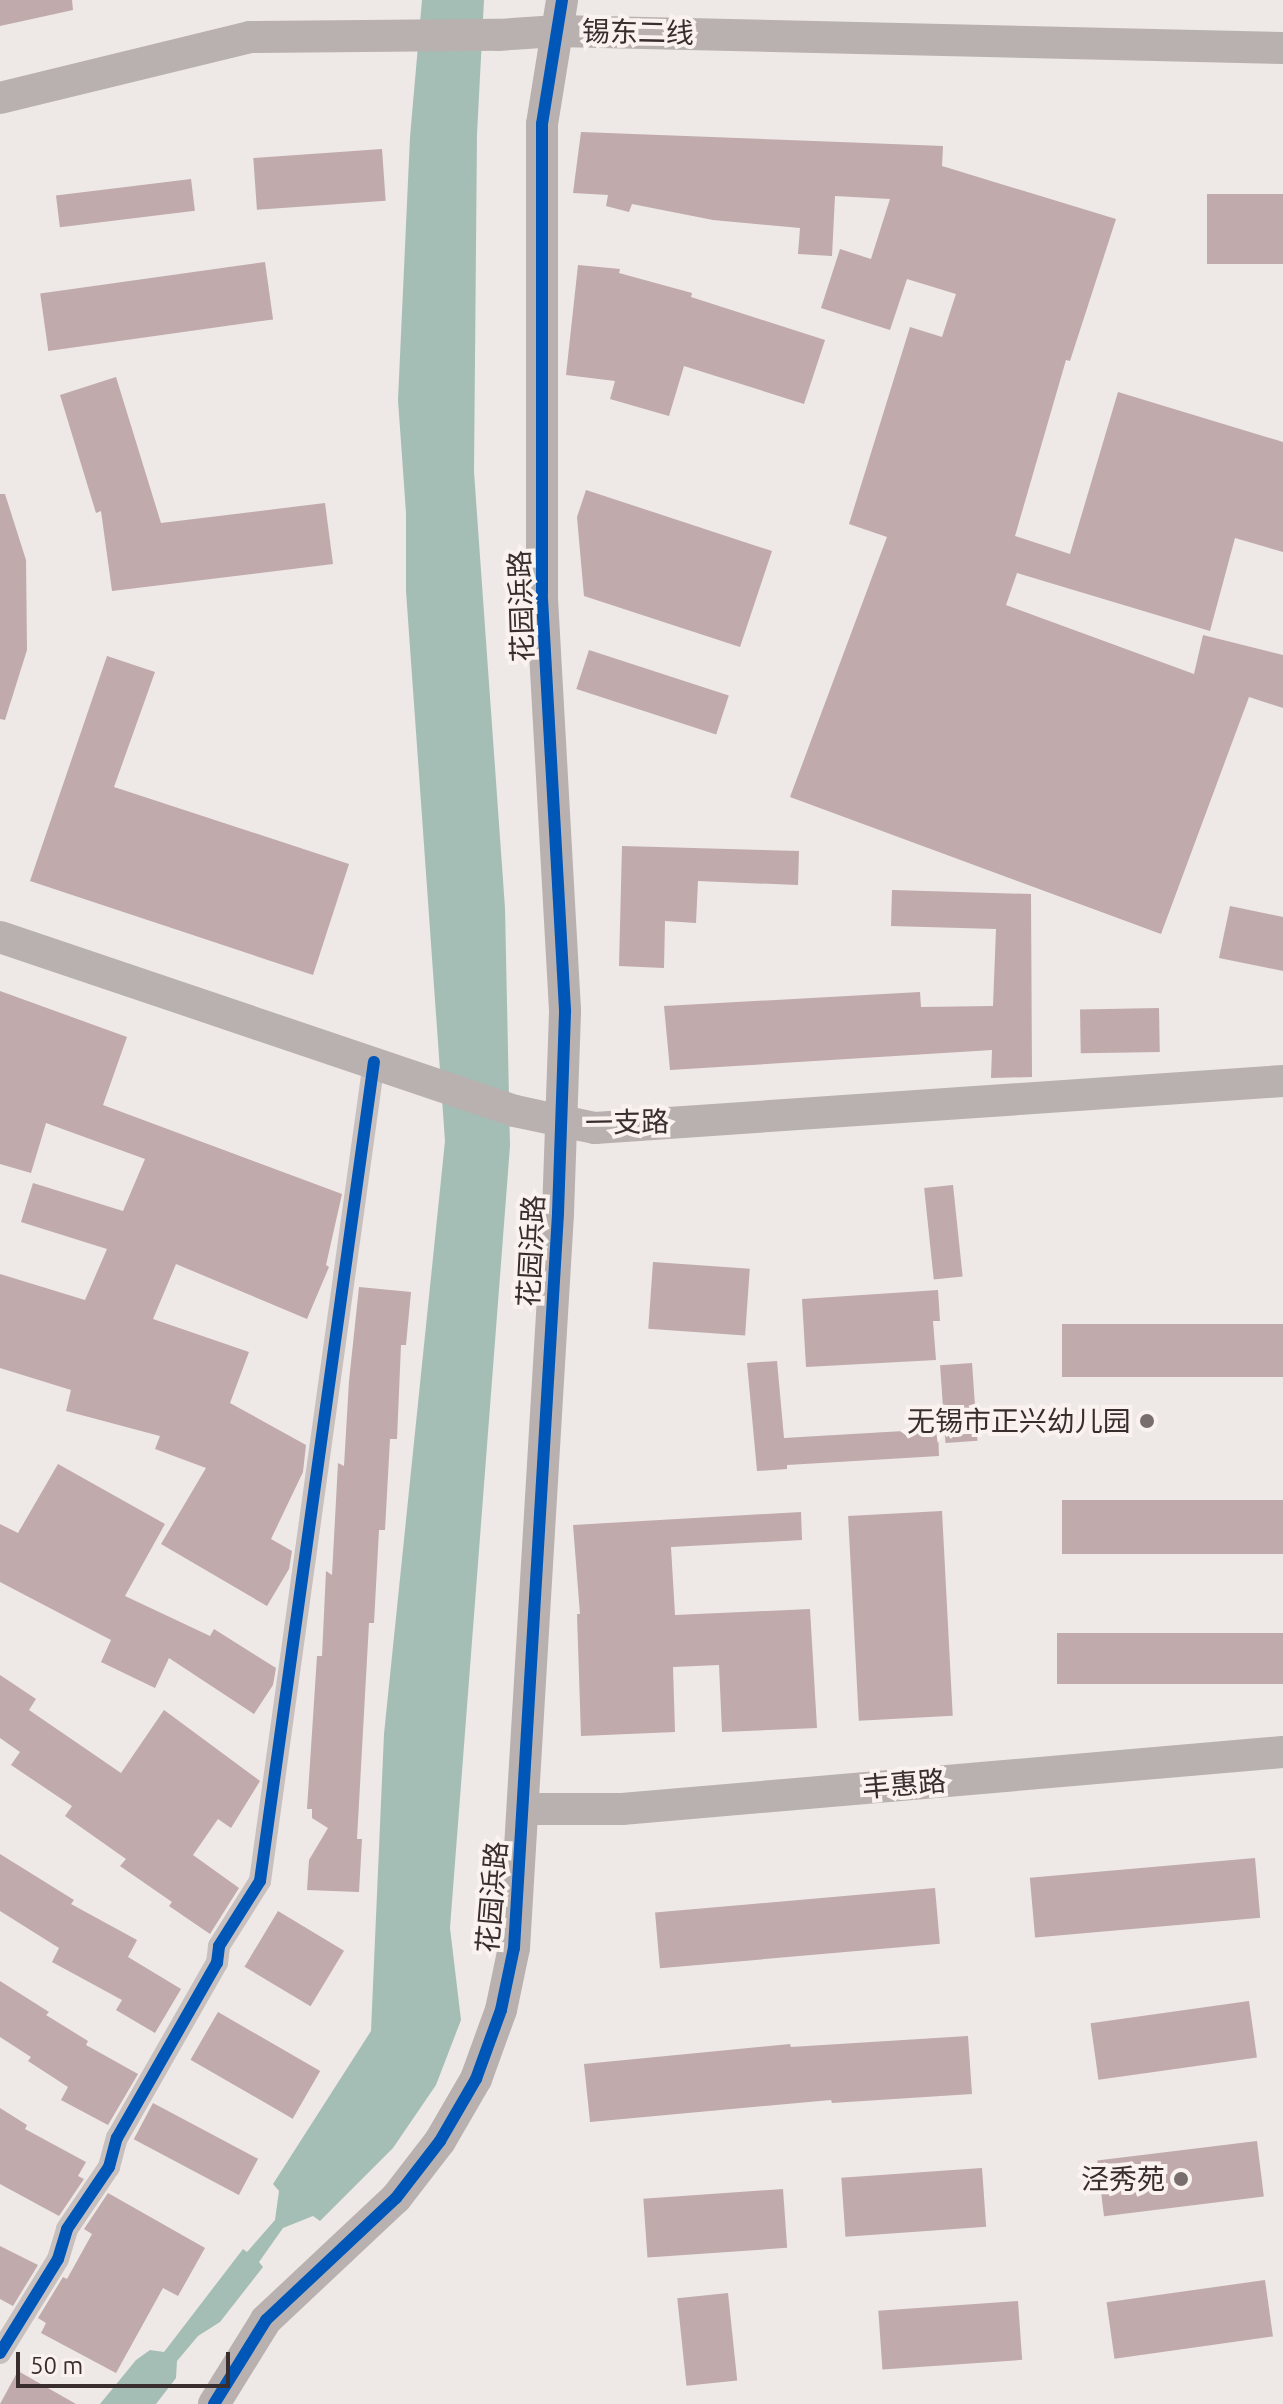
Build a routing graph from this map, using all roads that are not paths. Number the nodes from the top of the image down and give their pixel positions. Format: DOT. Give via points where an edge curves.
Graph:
graph roads {
  1 [pos="560,15"];
  2 [pos="1283,48"];
  3 [pos="0,98"];
  4 [pos="0,937"];
  5 [pos="374,1062"];
  6 [pos="1283,1081"];
  7 [pos="561,1121"];
  8 [pos="1283,1752"];
  9 [pos="524,1809"];
  10 [pos="0,2353"];
  11 [pos="214,2404"];
  1 -- 2 [label="street, 锡东二线"];
  1 -- 3 [label="street, 锡东二线" via="498,35 250,37"];
  1 -- 7 [label="street, 花园浜路" via="542,124 542,593 565,1010"];
  4 -- 5 [label="street, 一支路"];
  5 -- 7 [label="street, 一支路" via="515,1111"];
  5 -- 10 [label="street" via="260,1881 219,1946 217,1963 117,2138 109,2167 67,2229 58,2259"];
  6 -- 7 [label="street, 一支路" via="595,1128"];
  7 -- 9 [label="street, 花园浜路"];
  8 -- 9 [label="street, 丰惠路" via="622,1809"];
  9 -- 11 [label="street, 花园浜路" via="514,1948 501,2010 476,2079 440,2141 396,2198 266,2320"];
}
